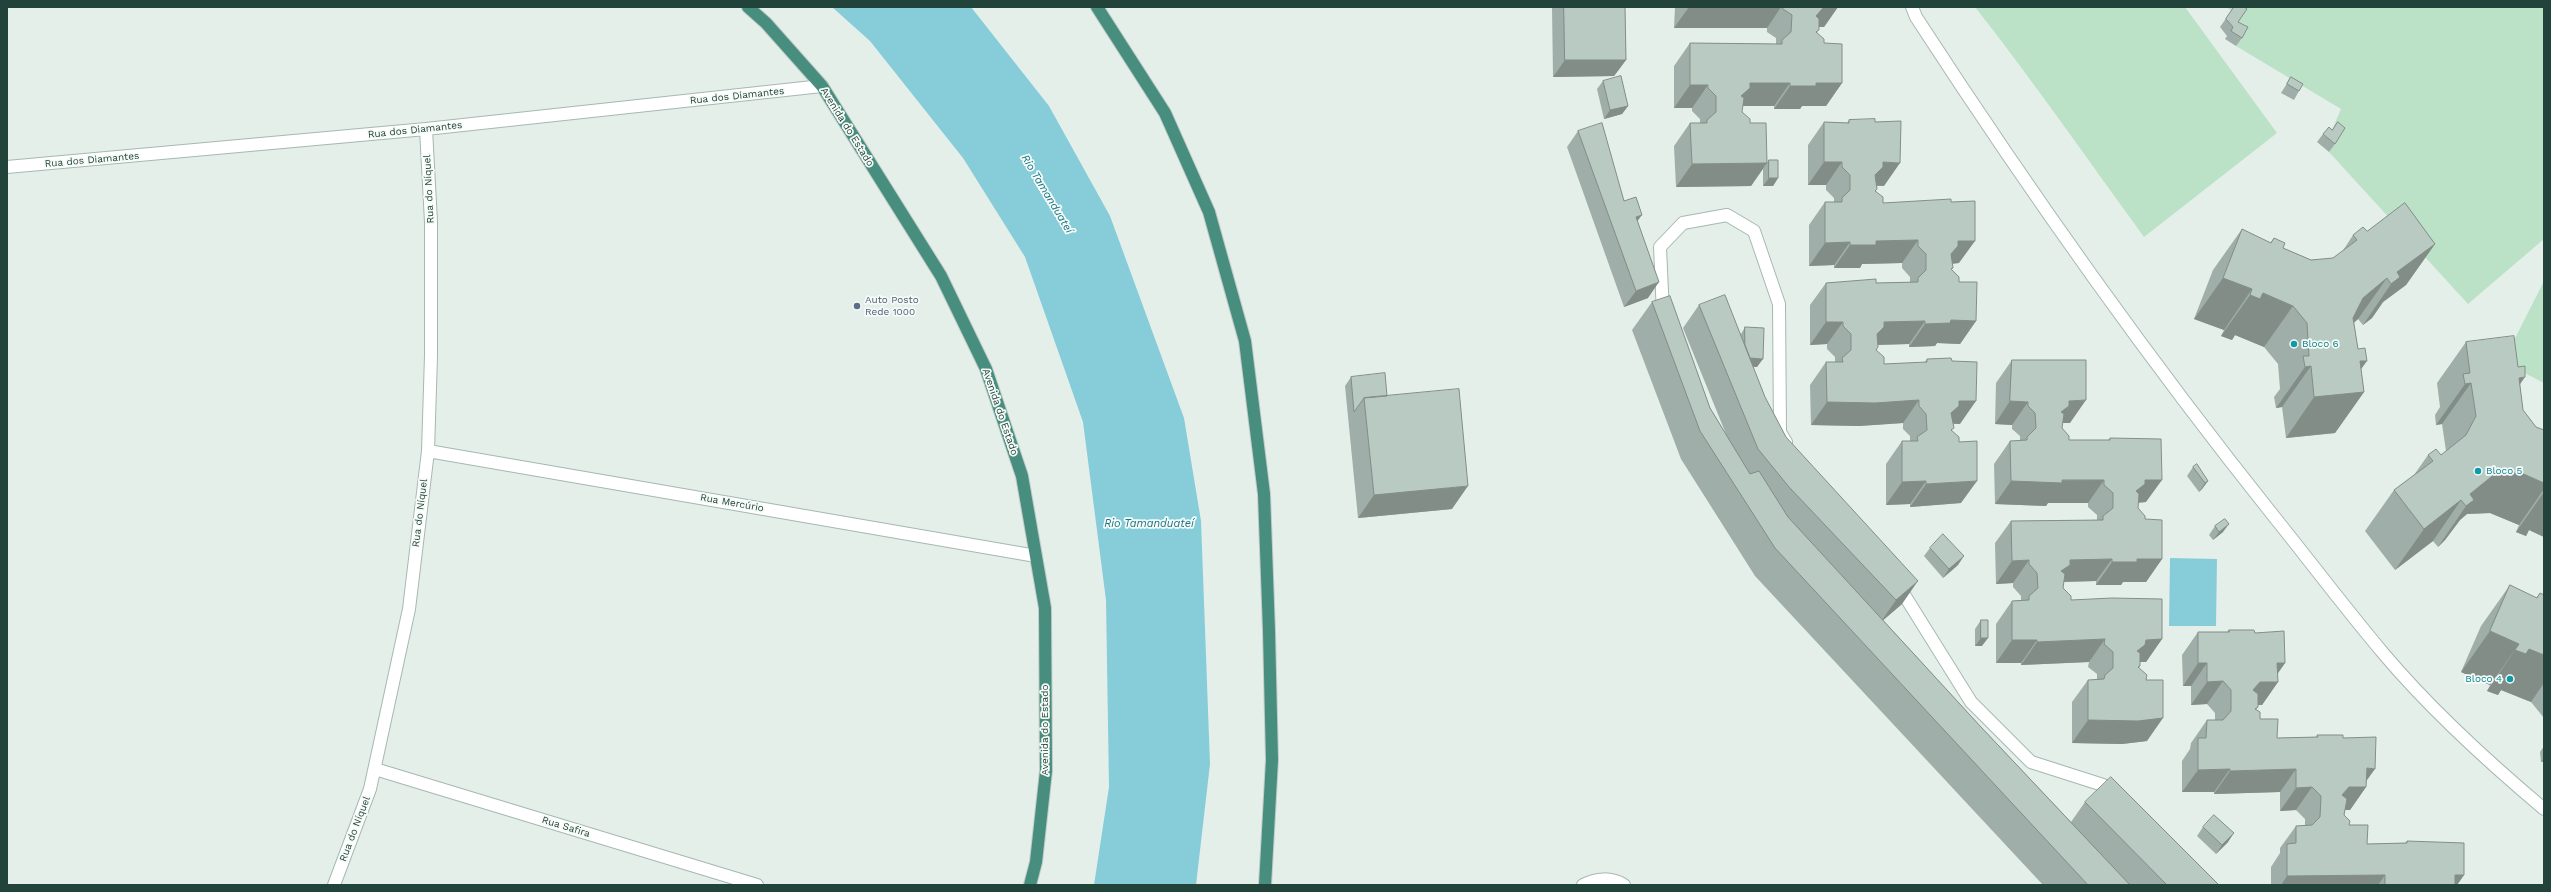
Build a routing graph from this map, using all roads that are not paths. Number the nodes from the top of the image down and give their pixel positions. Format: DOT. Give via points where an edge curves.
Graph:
graph roads {
  1 [pos="748,7"];
  2 [pos="1097,7"];
  3 [pos="1912,7"];
  4 [pos="822,86"];
  5 [pos="426,130"];
  6 [pos="7,167"];
  7 [pos="1664,323"];
  8 [pos="428,451"];
  9 [pos="1792,452"];
  10 [pos="1036,556"];
  11 [pos="1888,574"];
  12 [pos="375,769"];
  13 [pos="2119,802"];
  14 [pos="2544,809"];
  15 [pos="334,885"];
  16 [pos="757,885"];
  17 [pos="1030,885"];
  18 [pos="1265,885"];
  19 [pos="1583,885"];
  20 [pos="1624,885"];
  1 -- 4 [label="highway, Avenida do Estado"];
  2 -- 18 [label="highway" via="1165,113 1181,148 1209,212 1245,341 1264,494 1269,616 1272,760"];
  3 -- 14 [label="street" via="1987,127 2204,430 2384,654 2428,702 2499,771"];
  4 -- 5 [label="street, Rua dos Diamantes"];
  4 -- 10 [label="highway, Avenida do Estado" via="941,276 986,369 1022,476"];
  5 -- 6 [label="street, Rua dos Diamantes"];
  5 -- 8 [label="street, Rua do Níquel" via="431,222"];
  7 -- 9 [label="street" via="1660,248 1683,223 1727,215 1754,231 1779,304 1780,432"];
  8 -- 10 [label="street, Rua Mercúrio"];
  8 -- 12 [label="street, Rua do Níquel" via="409,609"];
  10 -- 17 [label="highway, Avenida do Estado" via="1045,608 1046,771 1036,862"];
  11 -- 13 [label="street" via="1904,591 1971,702 2031,762 2103,785"];
  12 -- 15 [label="street, Rua do Níquel"];
  12 -- 16 [label="street, Rua Safira"];
  19 -- 20 [label="street" via="1594,879 1617,881"];
}
